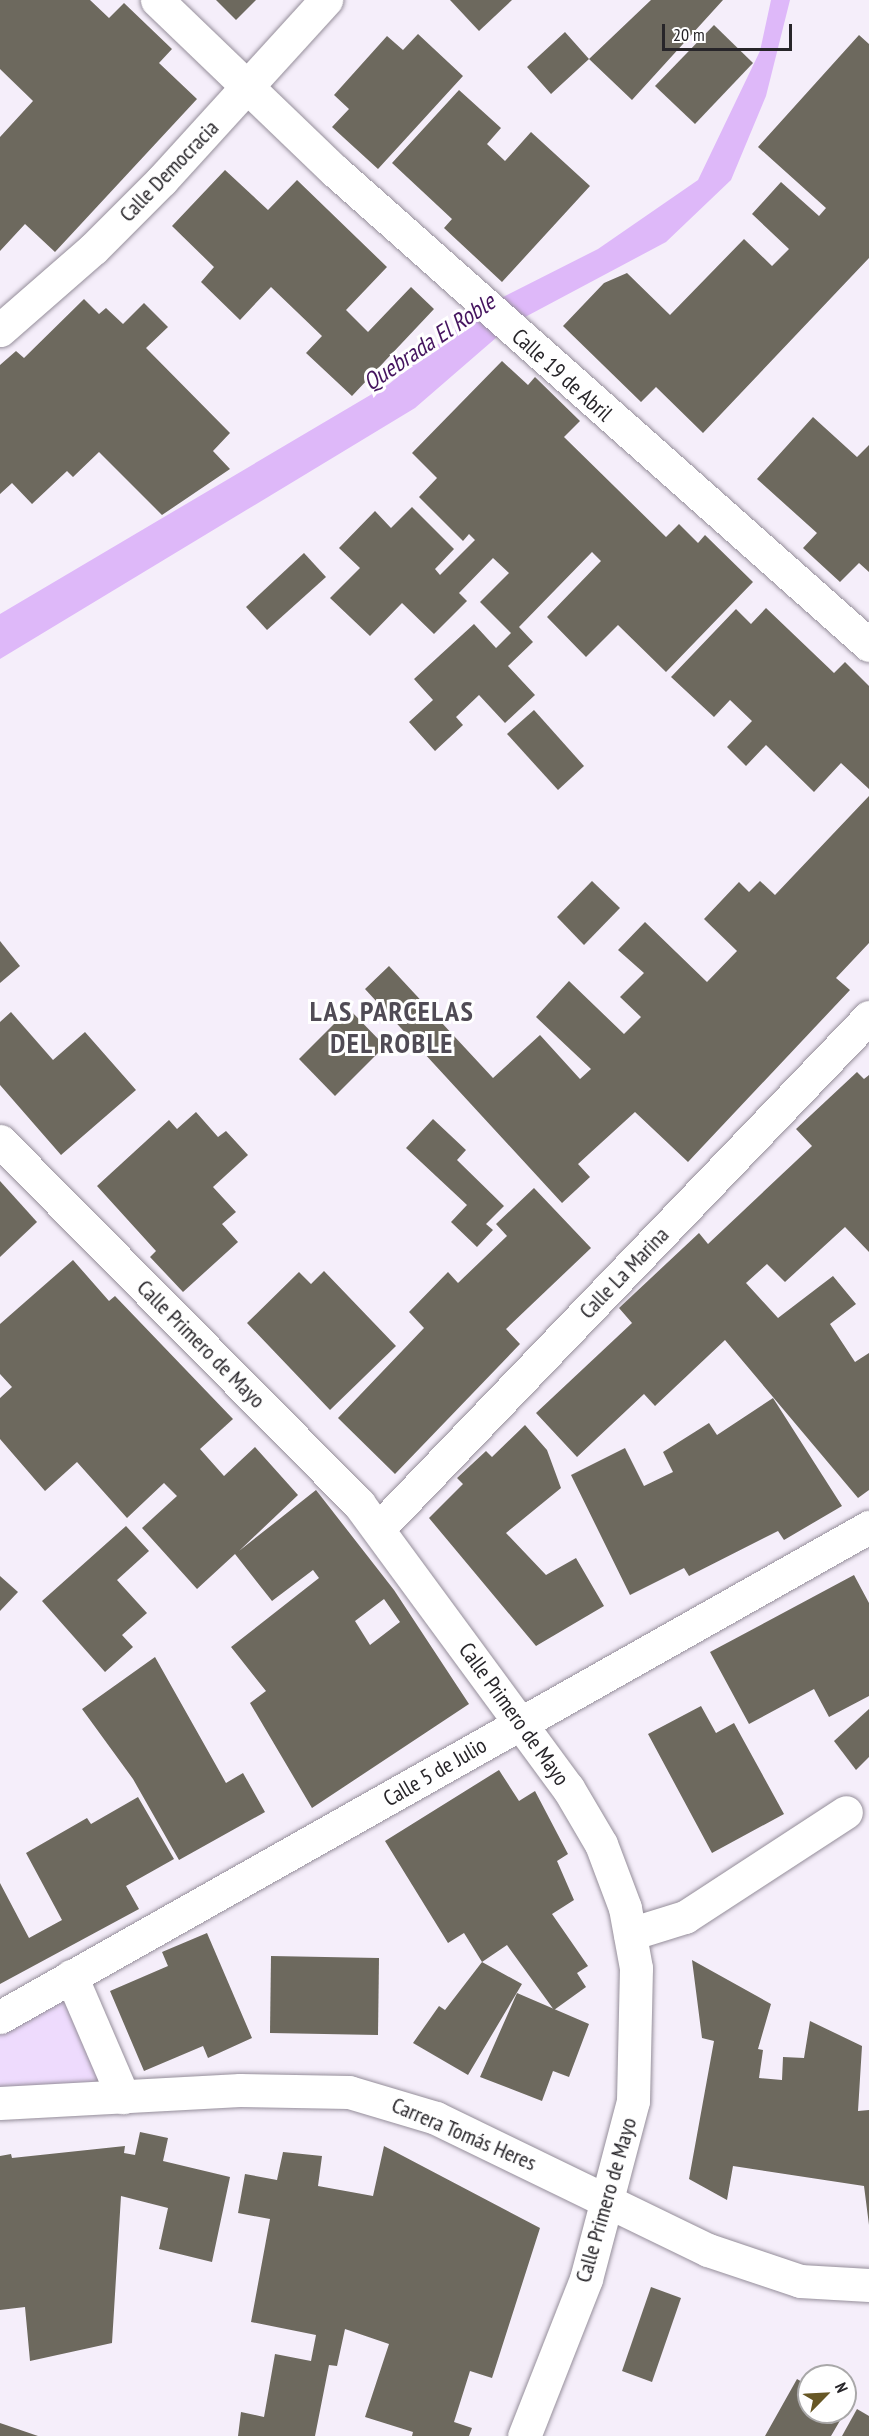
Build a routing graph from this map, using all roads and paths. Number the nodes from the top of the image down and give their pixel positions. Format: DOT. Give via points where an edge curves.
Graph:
graph roads {
  1 [pos="157,0"];
  2 [pos="326,0"];
  3 [pos="248,87"];
  4 [pos="0,330"];
  5 [pos="869,645"];
  6 [pos="869,1017"];
  7 [pos="0,1141"];
  8 [pos="869,1527"];
  9 [pos="379,1528"];
  10 [pos="521,1724"];
  11 [pos="846,1812"];
  12 [pos="630,1934"];
  13 [pos="71,1976"];
  14 [pos="0,2016"];
  15 [pos="123,2097"];
  16 [pos="0,2103"];
  17 [pos="608,2200"];
  18 [pos="869,2285"];
  19 [pos="524,2436"];
  1 -- 3 [label="street, Calle 19 de Abril"];
  2 -- 3 [label="street, Calle Democracia"];
  3 -- 4 [label="street, Calle Democracia" via="93,249"];
  3 -- 5 [label="street, Calle 19 de Abril" via="480,302"];
  6 -- 9 [label="street, Calle La Marina"];
  7 -- 9 [label="street, Calle Primero de Mayo"];
  8 -- 10 [label="street, Calle 5 de Julio"];
  9 -- 10 [label="street, Calle Primero de Mayo"];
  10 -- 12 [label="street, Calle Primero de Mayo" via="568,1788 602,1844"];
  10 -- 13 [label="street, Calle 5 de Julio"];
  11 -- 12 [label="street" via="685,1917"];
  12 -- 17 [label="street, Calle Primero de Mayo" via="637,2014 633,2101"];
  13 -- 14 [label="street, Calle 5 de Julio"];
  13 -- 15 [label="street"];
  15 -- 16 [label="street, Carrera Tomás Heres"];
  15 -- 17 [label="street, Carrera Tomás Heres" via="271,2089 349,2092 436,2118"];
  17 -- 18 [label="street, Carrera Tomás Heres" via="708,2250 763,2270 800,2281"];
  17 -- 19 [label="street, Calle Primero de Mayo" via="586,2279"];
}
